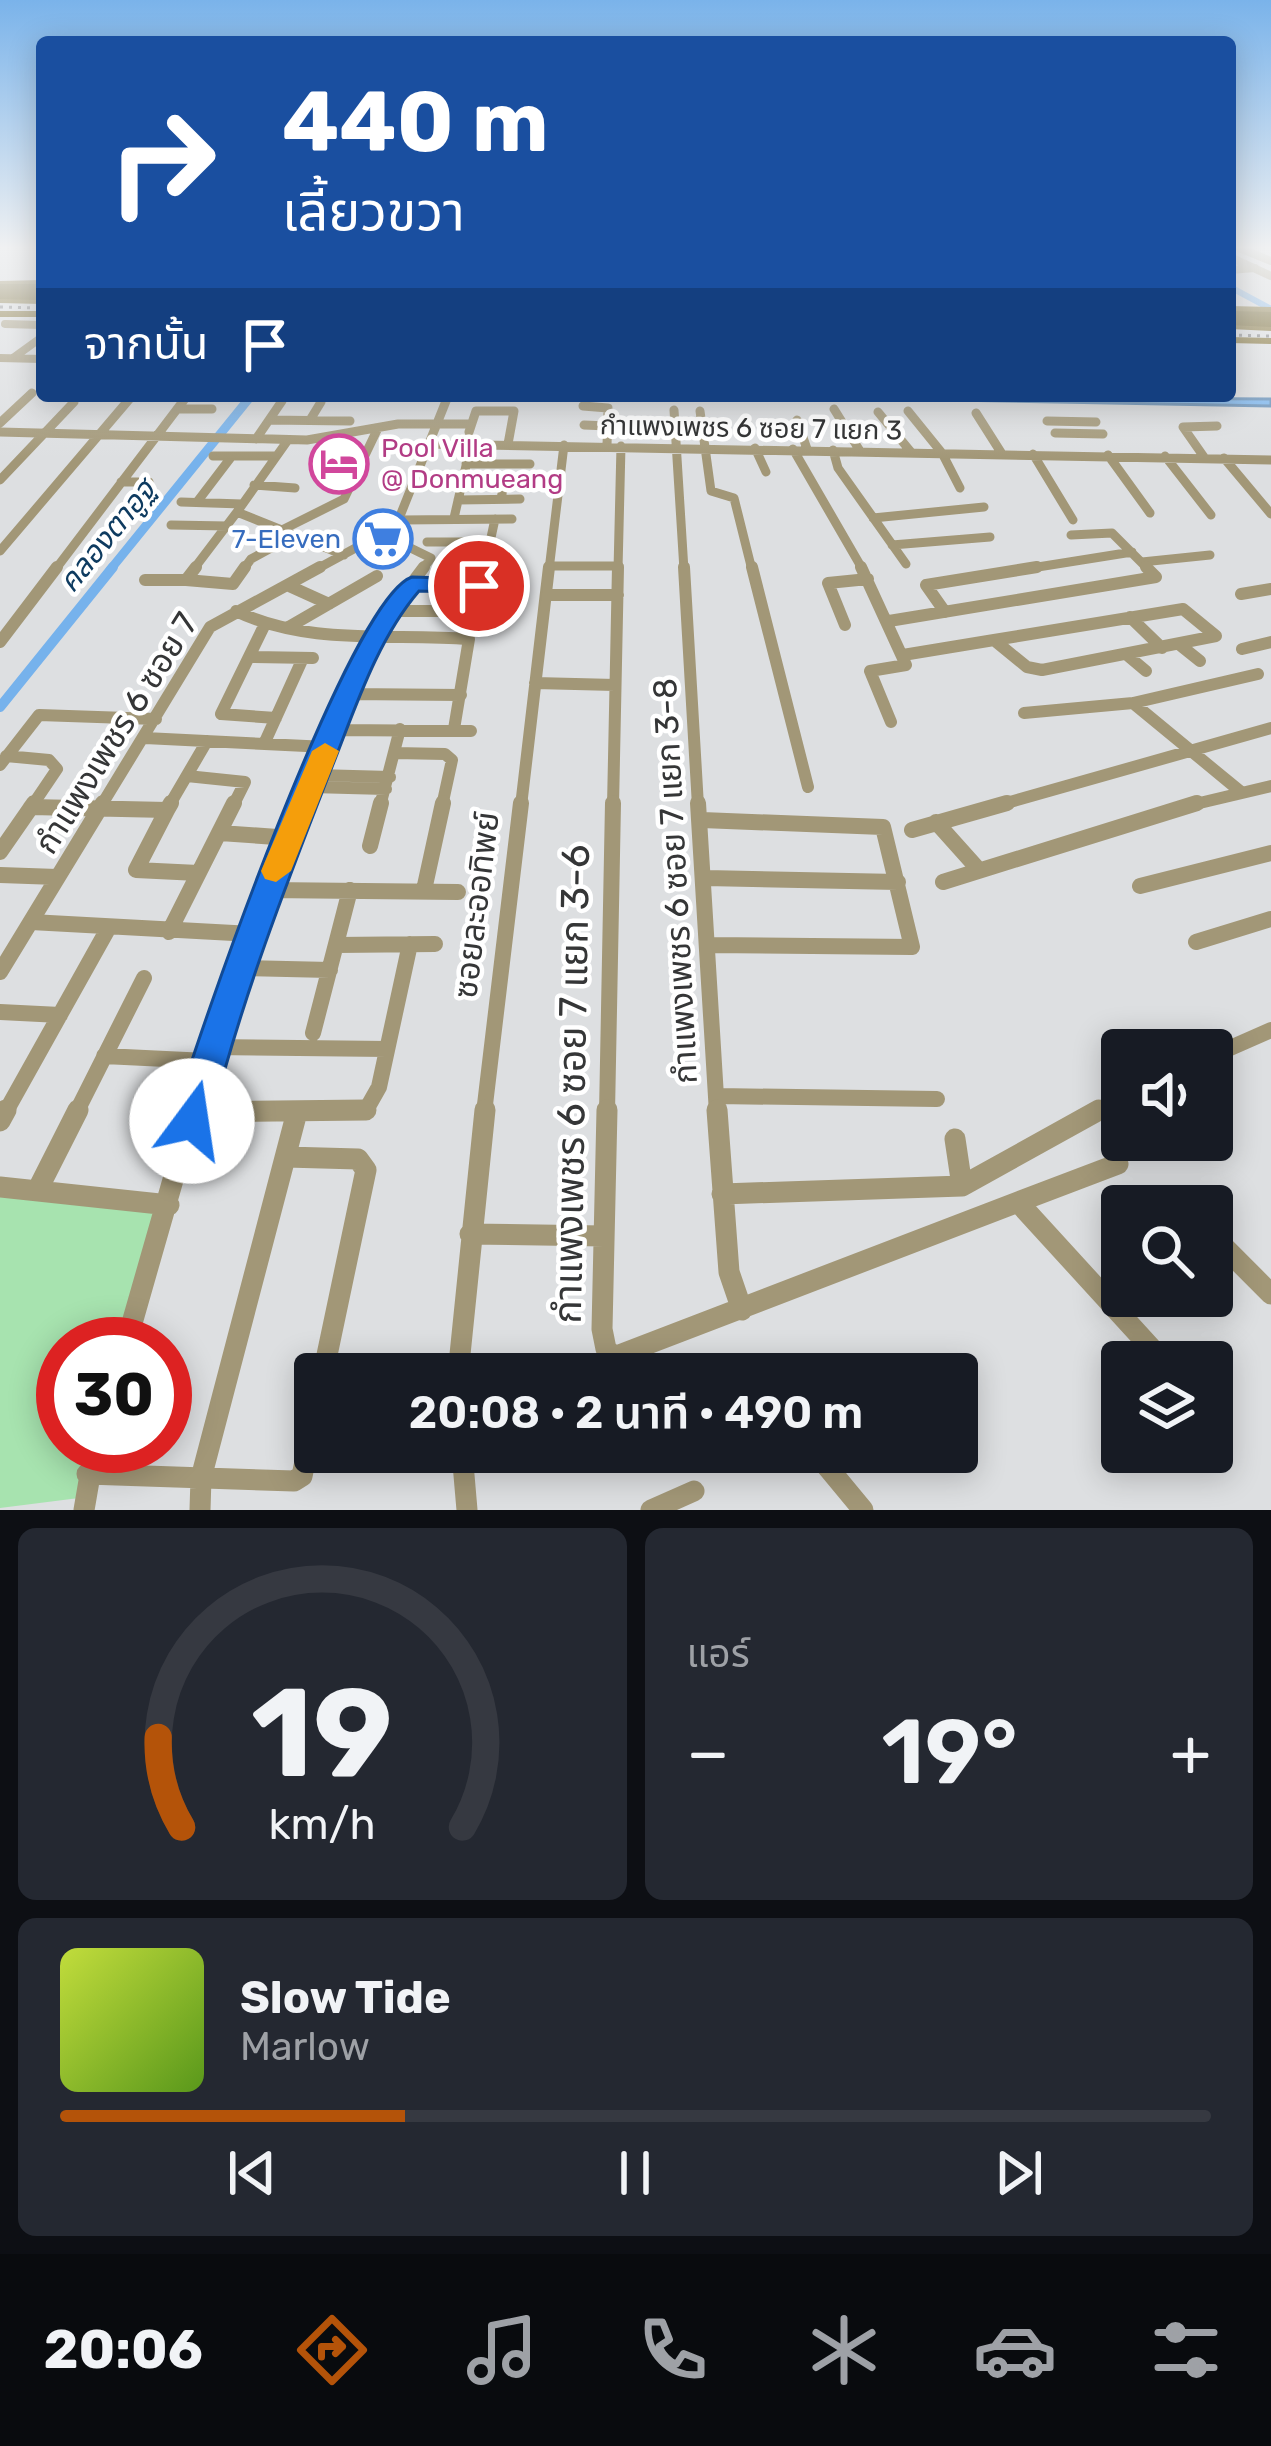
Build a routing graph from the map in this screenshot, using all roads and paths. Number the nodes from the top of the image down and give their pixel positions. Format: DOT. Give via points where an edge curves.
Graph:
graph roads {
  1 [pos="2,322"];
  2 [pos="36,325"];
  3 [pos="1236,340"];
  4 [pos="36,341"];
  5 [pos="1271,341"];
  6 [pos="0,358"];
  7 [pos="13,358"];
  8 [pos="36,359"];
  9 [pos="32,393"];
  10 [pos="74,402"];
  11 [pos="127,402"];
  12 [pos="179,402"];
  13 [pos="184,402"];
  14 [pos="281,402"];
  15 [pos="321,402"];
  16 [pos="445,402"];
  17 [pos="360,404"];
  18 [pos="583,406"];
  19 [pos="212,409"];
  20 [pos="398,410"];
  21 [pos="674,410"];
  22 [pos="834,410"];
  23 [pos="700,411"];
  24 [pos="908,411"];
  25 [pos="878,412"];
  26 [pos="976,413"];
  27 [pos="268,420"];
  28 [pos="310,420"];
  29 [pos="797,420"];
  30 [pos="350,421"];
  31 [pos="1047,421"];
  32 [pos="0,423"];
  33 [pos="436,424"];
  34 [pos="471,424"];
  35 [pos="392,425"];
  36 [pos="584,425"];
  37 [pos="608,426"];
  38 [pos="1217,426"];
  39 [pos="378,428"];
  40 [pos="0,432"];
  41 [pos="44,433"];
  42 [pos="1055,433"];
  43 [pos="342,434"];
  44 [pos="1103,434"];
  45 [pos="98,435"];
  46 [pos="155,436"];
  47 [pos="329,437"];
  48 [pos="256,439"];
  49 [pos="288,440"];
  50 [pos="428,444"];
  51 [pos="468,444"];
  52 [pos="508,444"];
  53 [pos="564,445"];
  54 [pos="614,446"];
  55 [pos="676,447"];
  56 [pos="705,447"];
  57 [pos="755,448"];
  58 [pos="800,449"];
  59 [pos="833,450"];
  60 [pos="860,451"];
  61 [pos="910,452"];
  62 [pos="942,453"];
  63 [pos="1002,454"];
  64 [pos="1034,454"];
  65 [pos="213,455"];
  66 [pos="1112,455"];
  67 [pos="232,456"];
  68 [pos="276,456"];
  69 [pos="1165,456"];
  70 [pos="1204,457"];
  71 [pos="1224,458"];
  72 [pos="1271,460"];
  73 [pos="466,464"];
  74 [pos="530,464"];
  75 [pos="360,469"];
  76 [pos="766,472"];
  77 [pos="505,478"];
  78 [pos="1104,479"];
  79 [pos="0,480"];
  80 [pos="1126,480"];
  81 [pos="121,482"];
  82 [pos="148,482"];
  83 [pos="254,485"];
  84 [pos="295,488"];
  85 [pos="960,488"];
  86 [pos="1139,497"];
  87 [pos="1115,498"];
  88 [pos="458,500"];
  89 [pos="501,500"];
  90 [pos="520,500"];
  91 [pos="181,502"];
  92 [pos="197,502"];
  93 [pos="984,507"];
  94 [pos="240,508"];
  95 [pos="1150,513"];
  96 [pos="1271,514"];
  97 [pos="1211,515"];
  98 [pos="454,518"];
  99 [pos="873,518"];
  100 [pos="494,519"];
  101 [pos="512,519"];
  102 [pos="400,520"];
  103 [pos="1073,520"];
  104 [pos="171,525"];
  105 [pos="228,526"];
  106 [pos="287,534"];
  107 [pos="384,535"];
  108 [pos="1071,535"];
  109 [pos="990,537"];
  110 [pos="428,542"];
  111 [pos="490,542"];
  112 [pos="892,545"];
  113 [pos="190,548"];
  114 [pos="212,548"];
  115 [pos="0,551"];
  116 [pos="1132,552"];
  117 [pos="344,555"];
  118 [pos="1210,555"];
  119 [pos="1142,562"];
  120 [pos="906,564"];
  121 [pos="550,566"];
  122 [pos="619,566"];
  123 [pos="377,576"];
  124 [pos="868,579"];
  125 [pos="145,580"];
  126 [pos="186,580"];
  127 [pos="233,584"];
  128 [pos="412,584"];
  129 [pos="286,585"];
  130 [pos="479,586"];
  131 [pos="507,586"];
  132 [pos="1271,589"];
  133 [pos="1241,594"];
  134 [pos="546,595"];
  135 [pos="618,595"];
  136 [pos="264,596"];
  137 [pos="329,604"];
  138 [pos="392,610"];
  139 [pos="236,611"];
  140 [pos="476,611"];
  141 [pos="945,612"];
  142 [pos="1130,617"];
  143 [pos="890,621"];
  144 [pos="845,625"];
  145 [pos="264,626"];
  146 [pos="287,628"];
  147 [pos="380,637"];
  148 [pos="994,640"];
  149 [pos="1271,642"];
  150 [pos="0,643"];
  151 [pos="1180,645"];
  152 [pos="1162,648"];
  153 [pos="1242,649"];
  154 [pos="903,655"];
  155 [pos="1127,655"];
  156 [pos="249,657"];
  157 [pos="1200,661"];
  158 [pos="1146,671"];
  159 [pos="1258,674"];
  160 [pos="535,683"];
  161 [pos="615,686"];
  162 [pos="348,694"];
  163 [pos="461,694"];
  164 [pos="1133,703"];
  165 [pos="1024,713"];
  166 [pos="276,718"];
  167 [pos="156,719"];
  168 [pos="891,722"];
  169 [pos="1271,728"];
  170 [pos="400,729"];
  171 [pos="454,729"];
  172 [pos="471,731"];
  173 [pos="145,738"];
  174 [pos="331,738"];
  175 [pos="207,741"];
  176 [pos="264,744"];
  177 [pos="1189,749"];
  178 [pos="395,753"];
  179 [pos="3,760"];
  180 [pos="188,776"];
  181 [pos="314,781"];
  182 [pos="388,783"];
  183 [pos="1271,785"];
  184 [pos="808,787"];
  185 [pos="1241,792"];
  186 [pos="31,807"];
  187 [pos="100,808"];
  188 [pos="166,810"];
  189 [pos="703,820"];
  190 [pos="936,822"];
  191 [pos="912,830"];
  192 [pos="7,832"];
  193 [pos="220,833"];
  194 [pos="291,838"];
  195 [pos="370,846"];
  196 [pos="0,852"];
  197 [pos="1271,853"];
  198 [pos="980,870"];
  199 [pos="198,873"];
  200 [pos="0,875"];
  201 [pos="57,877"];
  202 [pos="706,878"];
  203 [pos="898,882"];
  204 [pos="943,882"];
  205 [pos="1140,886"];
  206 [pos="268,890"];
  207 [pos="350,890"];
  208 [pos="424,890"];
  209 [pos="458,892"];
  210 [pos="1271,919"];
  211 [pos="31,922"];
  212 [pos="110,927"];
  213 [pos="169,932"];
  214 [pos="252,934"];
  215 [pos="1196,942"];
  216 [pos="410,944"];
  217 [pos="435,944"];
  218 [pos="337,945"];
  219 [pos="709,945"];
  220 [pos="239,968"];
  221 [pos="330,970"];
  222 [pos="0,972"];
  223 [pos="144,978"];
  224 [pos="0,1012"];
  225 [pos="60,1015"];
  226 [pos="1271,1030"];
  227 [pos="313,1034"];
  228 [pos="1233,1047"];
  229 [pos="387,1049"];
  230 [pos="209,1054"];
  231 [pos="104,1056"];
  232 [pos="718,1096"];
  233 [pos="937,1099"];
  234 [pos="1101,1108"];
  235 [pos="193,1112"];
  236 [pos="297,1112"];
  237 [pos="0,1121"];
  238 [pos="956,1139"];
  239 [pos="286,1157"];
  240 [pos="1118,1164"];
  241 [pos="962,1186"];
  242 [pos="0,1187"];
  243 [pos="38,1189"];
  244 [pos="722,1193"];
  245 [pos="1018,1202"];
  246 [pos="169,1204"];
  247 [pos="470,1234"];
  248 [pos="604,1236"];
  249 [pos="1233,1255"];
  250 [pos="1271,1294"];
  251 [pos="742,1310"];
  252 [pos="134,1317"];
  253 [pos="1145,1341"];
  254 [pos="327,1353"];
  255 [pos="460,1353"];
  256 [pos="300,1473"];
  257 [pos="464,1473"];
  258 [pos="834,1473"];
  259 [pos="87,1474"];
  260 [pos="201,1478"];
  261 [pos="694,1491"];
  262 [pos="84,1510"];
  263 [pos="200,1510"];
  264 [pos="467,1510"];
  265 [pos="651,1510"];
  266 [pos="863,1510"];
  1 -- 2 [label="street"];
  3 -- 5 [label="main road"];
  4 -- 7 [label="street"];
  6 -- 7 [label="street"];
  7 -- 8 [label="street"];
  9 -- 32 [label="street"];
  10 -- 41 [label="street"];
  11 -- 45 [label="street"];
  12 -- 46 [label="street"];
  13 -- 19 [label="street"];
  14 -- 27 [label="street"];
  15 -- 28 [label="street"];
  16 -- 33 [label="street"];
  17 -- 30 [label="street"];
  18 -- 37 [label="street" via="608,407"];
  20 -- 35 [label="street"];
  21 -- 55 [label="street, กำแพงเพชร 6 ซอย 7 แยก 3-8"];
  22 -- 60 [label="street"];
  23 -- 56 [label="street"];
  24 -- 62 [label="street"];
  25 -- 61 [label="street"];
  26 -- 63 [label="street"];
  27 -- 28 [label="street"];
  27 -- 48 [label="street"];
  28 -- 30 [label="street"];
  29 -- 58 [label="street"];
  30 -- 43 [label="street"];
  31 -- 44 [label="street" via="1094,419"];
  33 -- 34 [label="street"];
  33 -- 35 [label="street"];
  33 -- 50 [label="street"];
  34 -- 51 [label="street"];
  34 -- 52 [label="street" via="476,411 517,408"];
  35 -- 39 [label="street"];
  36 -- 37 [label="street"];
  37 -- 54 [label="street, กำแพงเพชร 6 ซอย 7 แยก 3-6"];
  38 -- 70 [label="street" via="1183,427"];
  39 -- 43 [label="street"];
  39 -- 75 [label="street"];
  40 -- 41 [label="street"];
  41 -- 45 [label="street"];
  41 -- 79 [label="street"];
  42 -- 44 [label="street"];
  43 -- 47 [label="street"];
  44 -- 66 [label="street"];
  45 -- 46 [label="street"];
  45 -- 115 [label="street"];
  46 -- 48 [label="street"];
  46 -- 81 [label="street"];
  47 -- 49 [label="street"];
  47 -- 75 [label="street" via="315,467"];
  48 -- 49 [label="street"];
  49 -- 68 [label="street"];
  50 -- 51 [label="street, กำแพงเพชร 6 ซอย 7 แยก 3"];
  50 -- 102 [label="street"];
  51 -- 52 [label="street, กำแพงเพชร 6 ซอย 7 แยก 3"];
  51 -- 73 [label="street"];
  52 -- 53 [label="street, กำแพงเพชร 6 ซอย 7 แยก 3"];
  53 -- 54 [label="street, กำแพงเพชร 6 ซอย 7 แยก 3"];
  53 -- 121 [label="street, ซอยละออทิพย์"];
  54 -- 55 [label="street, กำแพงเพชร 6 ซอย 7 แยก 3"];
  54 -- 122 [label="street, กำแพงเพชร 6 ซอย 7 แยก 3-6"];
  55 -- 56 [label="street, กำแพงเพชร 6 ซอย 7 แยก 3"];
  55 -- 189 [label="street, กำแพงเพชร 6 ซอย 7 แยก 3-8"];
  56 -- 57 [label="street, กำแพงเพชร 6 ซอย 7 แยก 3"];
  56 -- 184 [label="street" via="711,491 734,498"];
  57 -- 58 [label="street, กำแพงเพชร 6 ซอย 7 แยก 3"];
  57 -- 76 [label="street"];
  58 -- 59 [label="street, กำแพงเพชร 6 ซอย 7 แยก 3"];
  58 -- 124 [label="street"];
  59 -- 60 [label="street, กำแพงเพชร 6 ซอย 7 แยก 3"];
  59 -- 99 [label="street"];
  60 -- 61 [label="street, กำแพงเพชร 6 ซอย 7 แยก 3"];
  61 -- 62 [label="street, กำแพงเพชร 6 ซอย 7 แยก 3"];
  62 -- 63 [label="street, กำแพงเพชร 6 ซอย 7 แยก 3"];
  62 -- 85 [label="street"];
  63 -- 64 [label="street, กำแพงเพชร 6 ซอย 7 แยก 3"];
  64 -- 66 [label="street, กำแพงเพชร 6 ซอย 7 แยก 3"];
  64 -- 103 [label="street"];
  65 -- 67 [label="street"];
  66 -- 69 [label="street, กำแพงเพชร 6 ซอย 7 แยก 3"];
  66 -- 80 [label="street"];
  67 -- 68 [label="street"];
  67 -- 92 [label="street"];
  68 -- 83 [label="street"];
  69 -- 70 [label="street, กำแพงเพชร 6 ซอย 7 แยก 3"];
  69 -- 97 [label="street"];
  70 -- 71 [label="street, กำแพงเพชร 6 ซอย 7 แยก 3"];
  71 -- 72 [label="street, กำแพงเพชร 6 ซอย 7 แยก 3"];
  71 -- 96 [label="street"];
  73 -- 74 [label="street"];
  73 -- 88 [label="street"];
  75 -- 106 [label="street" via="344,499"];
  77 -- 89 [label="street"];
  78 -- 80 [label="street"];
  80 -- 86 [label="street"];
  81 -- 82 [label="street"];
  81 -- 150 [label="street"];
  83 -- 84 [label="street"];
  83 -- 94 [label="street"];
  86 -- 87 [label="street"];
  86 -- 95 [label="street"];
  88 -- 89 [label="street"];
  88 -- 98 [label="street"];
  89 -- 90 [label="street"];
  91 -- 92 [label="street"];
  92 -- 94 [label="street"];
  93 -- 99 [label="street"];
  94 -- 105 [label="street"];
  94 -- 106 [label="street"];
  98 -- 100 [label="street"];
  98 -- 102 [label="street"];
  99 -- 112 [label="street"];
  100 -- 101 [label="street"];
  100 -- 111 [label="street"];
  102 -- 107 [label="street, กำแพงเพชร 6 ซอย 7"];
  104 -- 105 [label="street"];
  105 -- 114 [label="street"];
  106 -- 117 [label="street"];
  106 -- 127 [label="street"];
  107 -- 117 [label="street, กำแพงเพชร 6 ซอย 7"];
  107 -- 128 [label="street" via="430,555"];
  108 -- 116 [label="street" via="1112,532"];
  109 -- 112 [label="street"];
  110 -- 111 [label="street"];
  111 -- 130 [label="street"];
  112 -- 120 [label="street"];
  113 -- 114 [label="street"];
  114 -- 126 [label="street"];
  116 -- 119 [label="street"];
  116 -- 141 [label="street" via="926,585"];
  117 -- 129 [label="street, กำแพงเพชร 6 ซอย 7"];
  118 -- 119 [label="street"];
  119 -- 141 [label="street" via="1154,578"];
  121 -- 122 [label="street"];
  121 -- 134 [label="street, ซอยละออทิพย์"];
  122 -- 135 [label="street, กำแพงเพชร 6 ซอย 7 แยก 3-6"];
  123 -- 137 [label="street"];
  124 -- 143 [label="street"];
  124 -- 144 [label="street" via="828,583"];
  125 -- 126 [label="street"];
  126 -- 127 [label="street"];
  127 -- 136 [label="street"];
  128 -- 130 [label="street"];
  128 -- 138 [label="street"];
  129 -- 136 [label="street, กำแพงเพชร 6 ซอย 7"];
  129 -- 137 [label="street"];
  130 -- 131 [label="street"];
  132 -- 133 [label="street"];
  134 -- 135 [label="street"];
  134 -- 160 [label="street, ซอยละออทิพย์"];
  135 -- 161 [label="street, กำแพงเพชร 6 ซอย 7 แยก 3-6"];
  136 -- 139 [label="street, กำแพงเพชร 6 ซอย 7"];
  137 -- 146 [label="street"];
  138 -- 140 [label="street"];
  138 -- 147 [label="street"];
  139 -- 145 [label="street"];
  139 -- 167 [label="street, กำแพงเพชร 6 ซอย 7" via="210,627"];
  141 -- 143 [label="street"];
  142 -- 148 [label="street"];
  142 -- 151 [label="street" via="1187,610 1216,634"];
  142 -- 152 [label="street"];
  143 -- 154 [label="street"];
  145 -- 146 [label="street"];
  145 -- 156 [label="street"];
  146 -- 147 [label="street"];
  147 -- 162 [label="street"];
  147 -- 163 [label="street" via="469,639"];
  148 -- 154 [label="street"];
  148 -- 155 [label="street" via="1036,670"];
  149 -- 153 [label="street"];
  151 -- 152 [label="street"];
  151 -- 157 [label="street"];
  152 -- 155 [label="street"];
  154 -- 168 [label="street" via="906,665 870,671"];
  155 -- 158 [label="street"];
  156 -- 166 [label="street" via="221,714"];
  156 -- 166 [label="street" via="308,658"];
  159 -- 164 [label="street"];
  160 -- 161 [label="street"];
  160 -- 247 [label="street, ซอยละออทิพย์"];
  161 -- 248 [label="street, กำแพงเพชร 6 ซอย 7 แยก 3-6"];
  162 -- 163 [label="street"];
  162 -- 174 [label="street"];
  163 -- 171 [label="street"];
  164 -- 165 [label="street"];
  164 -- 177 [label="street"];
  166 -- 176 [label="street"];
  167 -- 173 [label="street, กำแพงเพชร 6 ซอย 7"];
  167 -- 179 [label="street" via="39,715"];
  169 -- 177 [label="street"];
  170 -- 171 [label="street"];
  170 -- 174 [label="street"];
  170 -- 178 [label="street"];
  171 -- 172 [label="street"];
  173 -- 175 [label="street"];
  173 -- 187 [label="street, กำแพงเพชร 6 ซอย 7"];
  174 -- 176 [label="street"];
  174 -- 181 [label="street"];
  175 -- 176 [label="street"];
  175 -- 180 [label="street"];
  177 -- 185 [label="street"];
  177 -- 190 [label="street"];
  178 -- 182 [label="street"];
  178 -- 208 [label="street" via="452,760"];
  179 -- 186 [label="street" via="56,763"];
  180 -- 188 [label="street"];
  180 -- 193 [label="street" via="245,782"];
  181 -- 182 [label="street"];
  181 -- 194 [label="street"];
  182 -- 195 [label="street"];
  183 -- 185 [label="street"];
  185 -- 198 [label="street"];
  186 -- 187 [label="street"];
  186 -- 192 [label="street"];
  187 -- 188 [label="street"];
  187 -- 201 [label="street, กำแพงเพชร 6 ซอย 7"];
  188 -- 199 [label="street" via="136,870"];
  189 -- 202 [label="street, กำแพงเพชร 6 ซอย 7 แยก 3-8"];
  189 -- 203 [label="street" via="880,826"];
  190 -- 191 [label="street"];
  190 -- 198 [label="street"];
  192 -- 196 [label="street"];
  193 -- 194 [label="street"];
  193 -- 199 [label="street"];
  194 -- 206 [label="street"];
  197 -- 205 [label="street"];
  198 -- 204 [label="street"];
  199 -- 213 [label="street"];
  200 -- 201 [label="street"];
  201 -- 211 [label="street, กำแพงเพชร 6 ซอย 7"];
  202 -- 203 [label="street"];
  202 -- 219 [label="street, กำแพงเพชร 6 ซอย 7 แยก 3-8"];
  203 -- 219 [label="street" via="912,947"];
  206 -- 207 [label="street"];
  206 -- 214 [label="street"];
  207 -- 208 [label="street"];
  207 -- 218 [label="street"];
  208 -- 209 [label="street"];
  210 -- 215 [label="street"];
  211 -- 212 [label="street"];
  211 -- 222 [label="street, กำแพงเพชร 6 ซอย 7"];
  212 -- 213 [label="street"];
  212 -- 225 [label="street"];
  213 -- 214 [label="street"];
  214 -- 220 [label="street"];
  216 -- 217 [label="street"];
  216 -- 218 [label="street"];
  216 -- 229 [label="street"];
  218 -- 221 [label="street"];
  219 -- 232 [label="street, กำแพงเพชร 6 ซอย 7 แยก 3-8"];
  220 -- 221 [label="street"];
  220 -- 230 [label="street"];
  221 -- 227 [label="street"];
  223 -- 231 [label="street"];
  224 -- 225 [label="street"];
  225 -- 237 [label="street"];
  226 -- 228 [label="street"];
  229 -- 230 [label="street"];
  229 -- 236 [label="street" via="365,1110"];
  230 -- 231 [label="street"];
  230 -- 235 [label="street"];
  231 -- 243 [label="street"];
  232 -- 233 [label="street"];
  232 -- 244 [label="street, กำแพงเพชร 6 ซอย 7 แยก 3-8"];
  234 -- 241 [label="street"];
  235 -- 236 [label="street"];
  235 -- 246 [label="street"];
  236 -- 239 [label="street"];
  238 -- 241 [label="street"];
  239 -- 254 [label="street" via="358,1159 366,1170"];
  239 -- 260 [label="street"];
  240 -- 245 [label="street, กำแพงเพชร 6 ซอย 7 แยก 3-6"];
  241 -- 244 [label="street"];
  242 -- 243 [label="street"];
  243 -- 246 [label="street"];
  244 -- 251 [label="street, กำแพงเพชร 6 ซอย 7 แยก 3-8" via="729,1272"];
  245 -- 251 [label="street, กำแพงเพชร 6 ซอย 7 แยก 3-6"];
  245 -- 253 [label="street"];
  246 -- 252 [label="street"];
  247 -- 248 [label="street"];
  247 -- 255 [label="street, ซอยละออทิพย์"];
  248 -- 251 [label="street, กำแพงเพชร 6 ซอย 7 แยก 3-6" via="602,1339 614,1357"];
  249 -- 250 [label="street"];
  256 -- 260 [label="street"];
  257 -- 264 [label="street"];
  258 -- 266 [label="street"];
  259 -- 260 [label="street"];
  259 -- 262 [label="street"];
  260 -- 263 [label="street"];
  261 -- 265 [label="street"];
}
